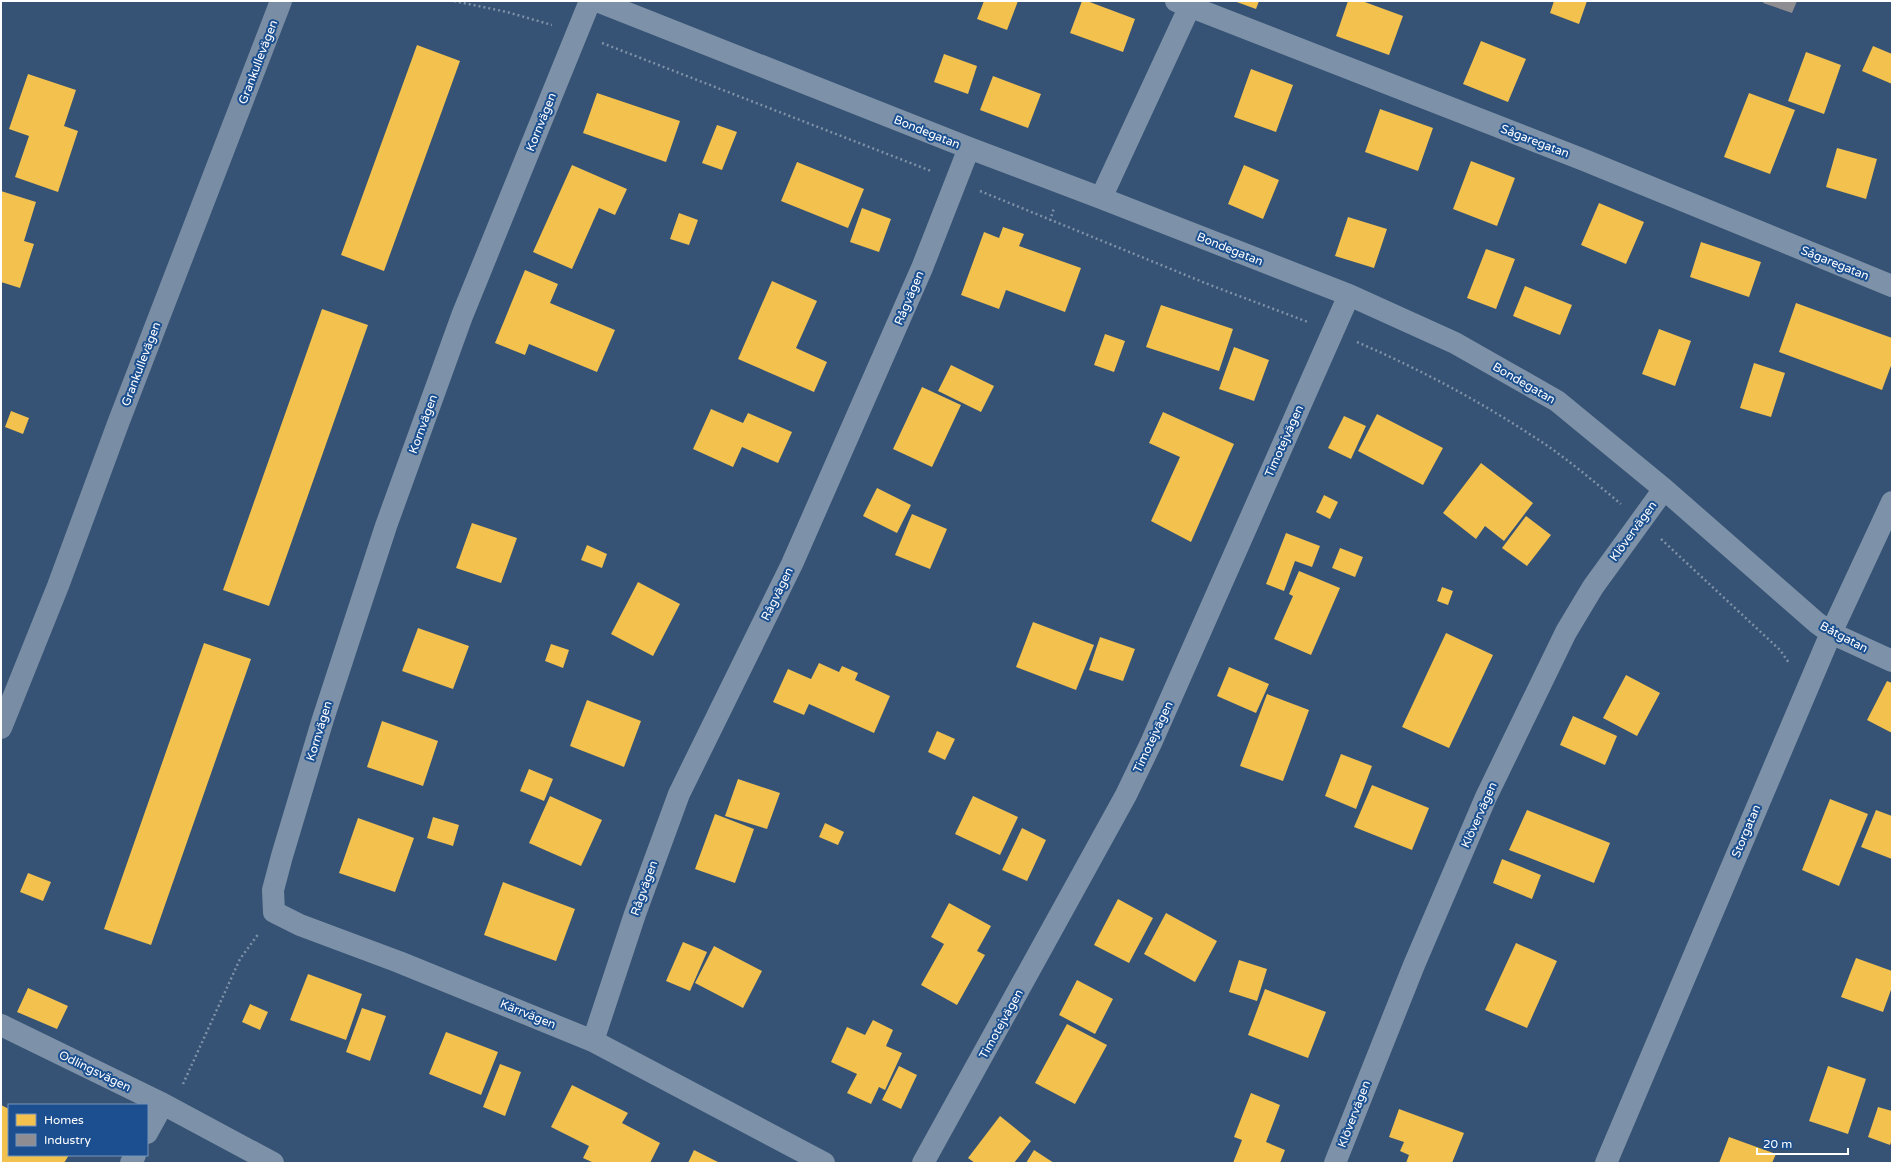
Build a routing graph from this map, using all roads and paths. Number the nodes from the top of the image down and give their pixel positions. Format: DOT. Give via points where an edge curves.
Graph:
graph roads {
  1 [pos="281,1"];
  2 [pos="454,1"];
  3 [pos="590,1"];
  4 [pos="597,1"];
  5 [pos="1183,4"];
  6 [pos="576,34"];
  7 [pos="969,148"];
  8 [pos="956,182"];
  9 [pos="1101,198"];
  10 [pos="1892,286"];
  11 [pos="1349,295"];
  12 [pos="1333,332"];
  13 [pos="1664,489"];
  14 [pos="1892,502"];
  15 [pos="1641,521"];
  16 [pos="1799,607"];
  17 [pos="1831,633"];
  18 [pos="1892,661"];
  19 [pos="1811,679"];
  20 [pos="1,728"];
  21 [pos="274,912"];
  22 [pos="1,1025"];
  23 [pos="593,1041"];
  24 [pos="163,1104"];
  25 [pos="185,1116"];
  26 [pos="148,1131"];
  27 [pos="273,1163"];
  28 [pos="824,1163"];
  29 [pos="923,1163"];
  30 [pos="1335,1163"];
  31 [pos="1606,1163"];
  1 -- 20 [label="street, Grankullevägen" via="58,586"];
  2 -- 6 [label="path" via="507,12"];
  3 -- 6 [label="street, Kornvägen"];
  4 -- 7 [label="street, Bondegatan"];
  5 -- 9 [label="street"];
  5 -- 10 [label="street, Sågaregatan" via="1584,160"];
  6 -- 8 [label="path"];
  6 -- 21 [label="street, Kornvägen" via="462,316 386,526 323,719 272,890"];
  7 -- 8 [label="street, Rågvägen"];
  7 -- 9 [label="street, Bondegatan"];
  8 -- 12 [label="path"];
  8 -- 23 [label="street, Rågvägen" via="922,268 792,564 679,794 635,914"];
  9 -- 11 [label="street, Bondegatan"];
  11 -- 12 [label="street, Timotejvägen"];
  11 -- 13 [label="street, Bondegatan" via="1455,343 1557,401"];
  12 -- 15 [label="path" via="1454,389 1532,436 1591,479"];
  12 -- 29 [label="street, Timotejvägen" via="1126,795"];
  13 -- 15 [label="street, Klövervägen"];
  13 -- 16 [label="street, Bondegatan"];
  14 -- 17 [label="street, Storgatan"];
  15 -- 19 [label="path" via="1780,650 1792,667"];
  15 -- 30 [label="street, Klövervägen" via="1593,587 1566,632 1486,797 1411,972"];
  16 -- 17 [label="street, Båtgatan"];
  17 -- 18 [label="street, Båtgatan"];
  17 -- 19 [label="street, Storgatan"];
  19 -- 31 [label="street, Storgatan"];
  21 -- 23 [label="street, Kärrvägen" via="300,926 398,962"];
  21 -- 25 [label="path" via="240,959 182,1086"];
  22 -- 24 [label="street, Odlingsvägen"];
  23 -- 28 [label="street, Kärrvägen"];
  24 -- 25 [label="street, Odlingsvägen"];
  24 -- 26 [label="street"];
  25 -- 27 [label="street, Odlingsvägen"];
}
